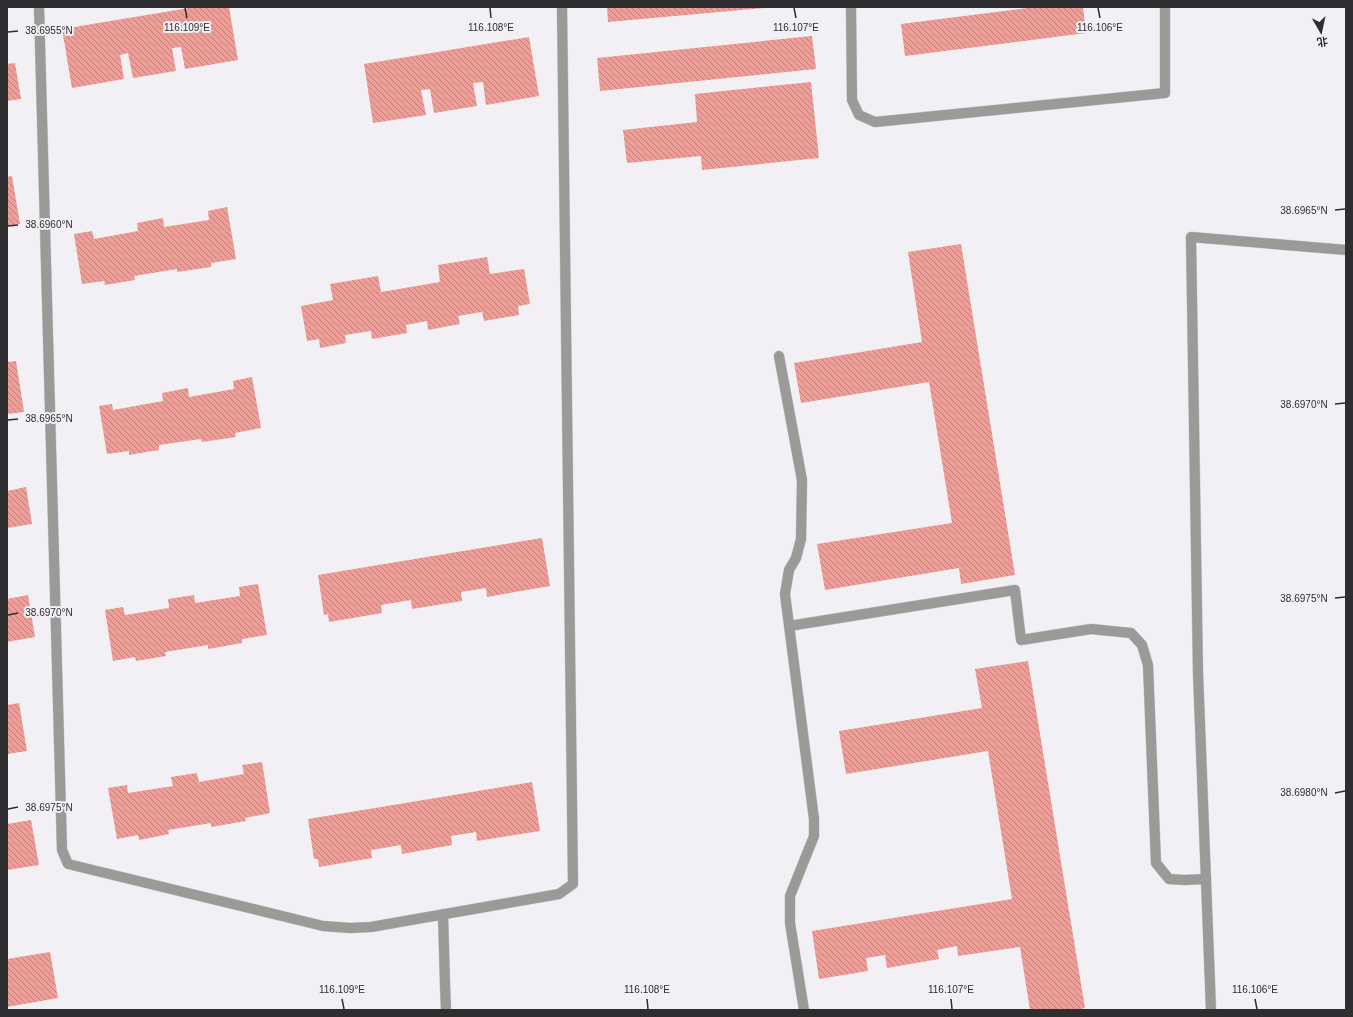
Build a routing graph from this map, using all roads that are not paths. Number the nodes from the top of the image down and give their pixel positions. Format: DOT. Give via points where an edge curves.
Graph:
graph roads {
  1 [pos="40,7"];
  2 [pos="562,7"];
  3 [pos="851,7"];
  4 [pos="1165,7"];
  5 [pos="1346,250"];
  6 [pos="779,356"];
  7 [pos="789,626"];
  8 [pos="1206,879"];
  9 [pos="443,914"];
  10 [pos="446,1010"];
  11 [pos="804,1010"];
  12 [pos="1211,1010"];
  1 -- 9 [label="street" via="62,850 68,864 323,926 371,927"];
  2 -- 9 [label="street" via="573,884 559,894"];
  3 -- 4 [label="street" via="852,100 859,115 875,122 1165,93"];
  5 -- 8 [label="street" via="1191,237 1198,673"];
  6 -- 7 [label="street" via="802,480 801,539 796,558 789,570 785,594"];
  7 -- 8 [label="street" via="1015,590 1021,640 1091,629 1131,633 1142,645 1148,665 1156,863 1170,879"];
  7 -- 11 [label="street" via="814,819 814,836 790,896 790,924"];
  8 -- 12 [label="street"];
  9 -- 10 [label="street"];
}
